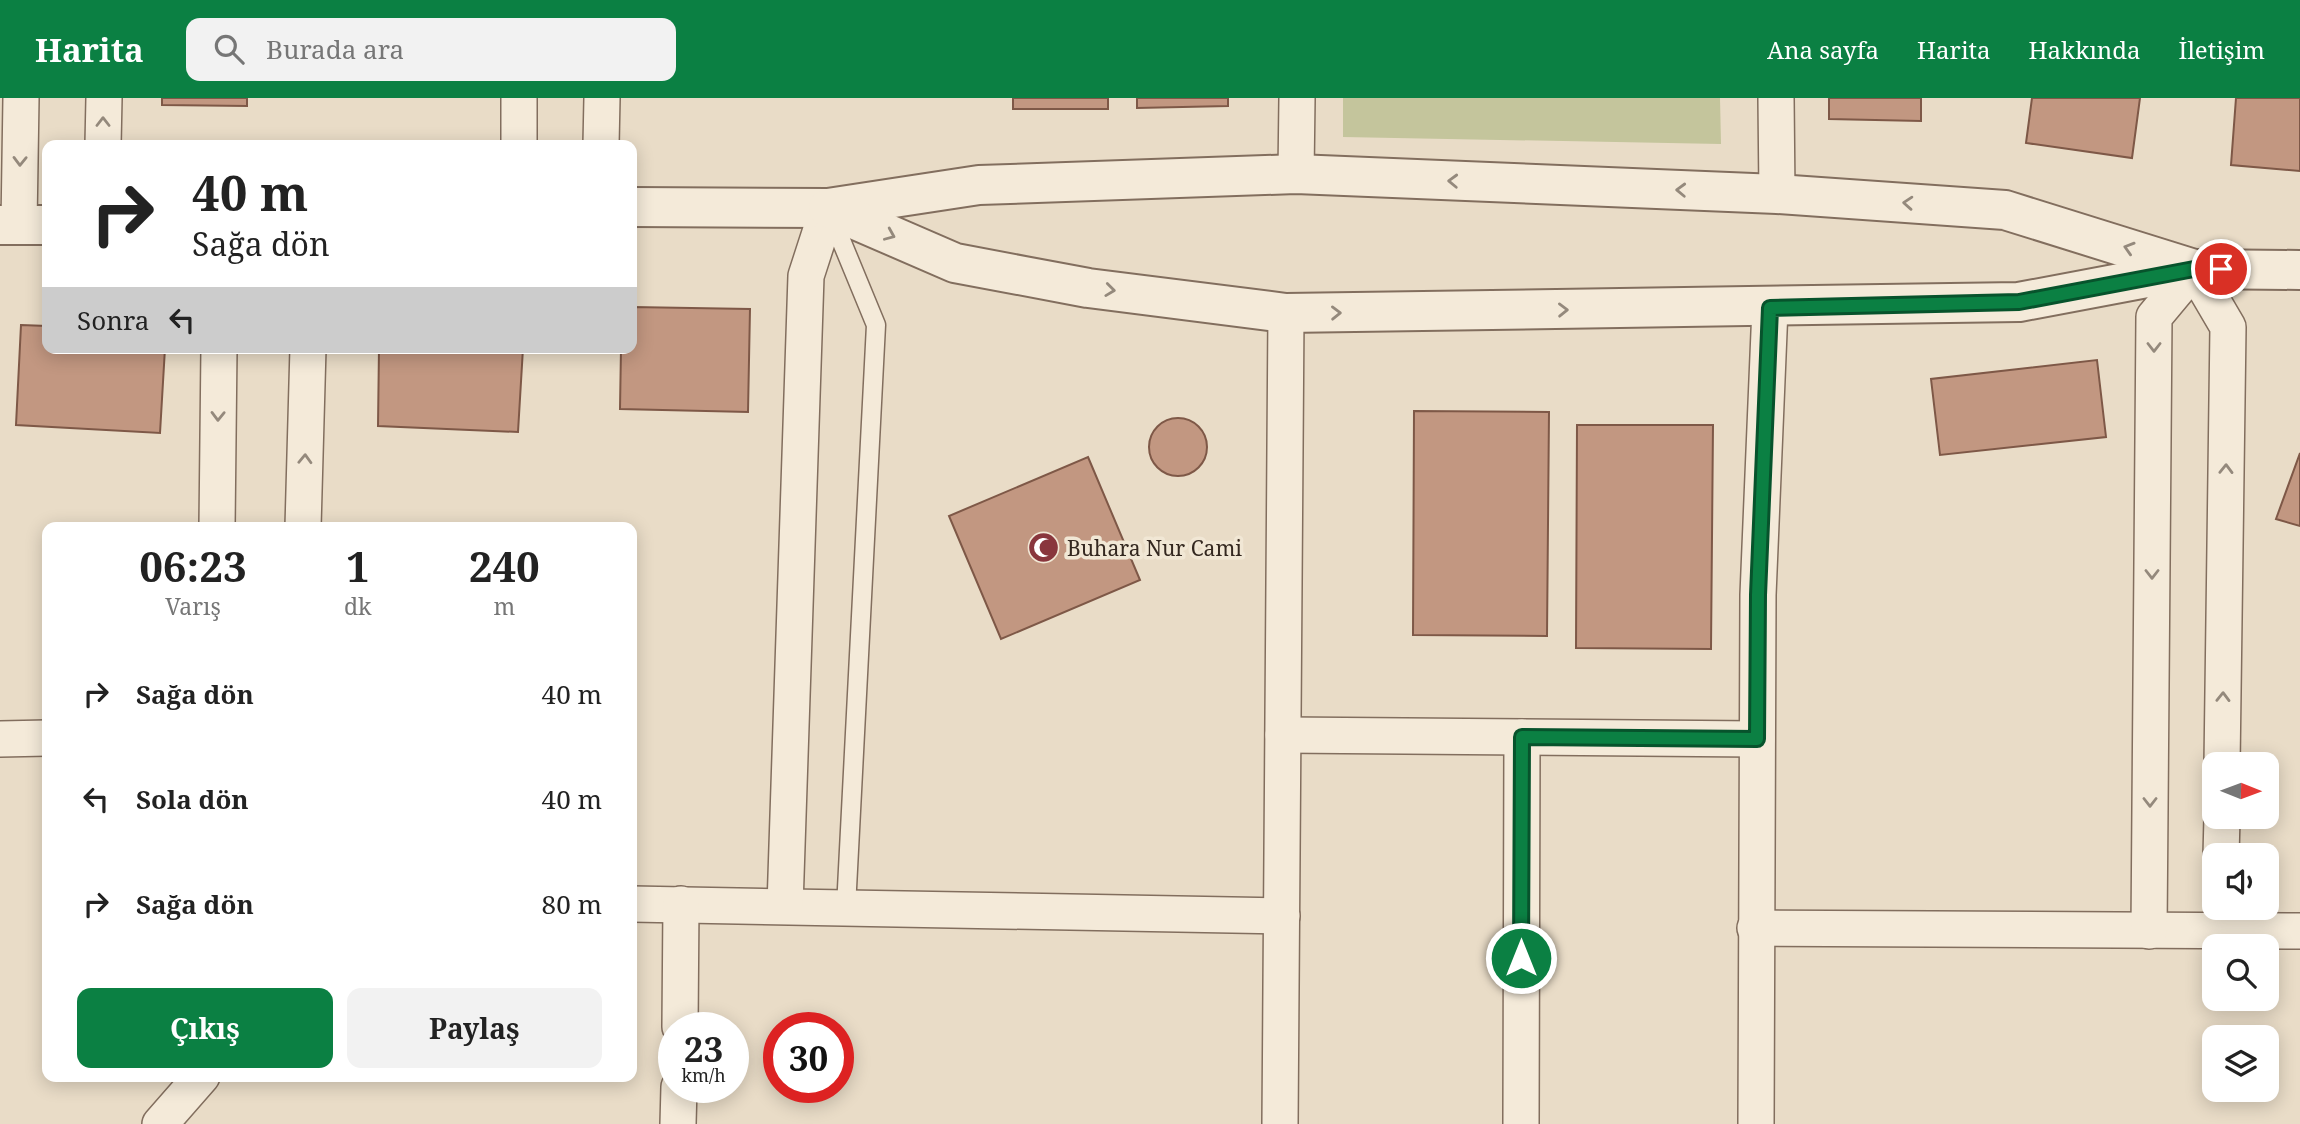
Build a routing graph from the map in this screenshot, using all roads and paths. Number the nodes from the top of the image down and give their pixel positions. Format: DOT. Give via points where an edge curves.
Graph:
graph roads {
  1 [pos="21,98"];
  2 [pos="104,98"];
  3 [pos="519,98"];
  4 [pos="602,98"];
  5 [pos="1297,98"];
  6 [pos="1776,98"];
  7 [pos="103,140"];
  8 [pos="519,140"];
  9 [pos="601,140"];
  10 [pos="1296,174"];
  11 [pos="1777,194"];
  12 [pos="637,207"];
  13 [pos="828,208"];
  14 [pos="22,225"];
  15 [pos="2194,269"];
  16 [pos="2300,270"];
  17 [pos="1770,308"];
  18 [pos="1286,313"];
  19 [pos="219,354"];
  20 [pos="308,354"];
  21 [pos="217,522"];
  22 [pos="303,522"];
  23 [pos="1283,735"];
  24 [pos="1522,737"];
  25 [pos="42,738"];
  26 [pos="0,739"];
  27 [pos="1757,739"];
  28 [pos="2222,752"];
  29 [pos="637,904"];
  30 [pos="681,904"];
  31 [pos="785,906"];
  32 [pos="846,908"];
  33 [pos="1282,916"];
  34 [pos="2215,920"];
  35 [pos="2227,920"];
  36 [pos="1755,928"];
  37 [pos="2149,931"];
  38 [pos="2300,932"];
  39 [pos="680,1012"];
  40 [pos="197,1082"];
  41 [pos="679,1103"];
  42 [pos="160,1124"];
  43 [pos="678,1124"];
  44 [pos="1280,1124"];
  45 [pos="1521,1124"];
  46 [pos="1756,1124"];
  1 -- 14 [label="street, one-way"];
  7 -- 2 [label="street, one-way"];
  3 -- 8 [label="street"];
  4 -- 9 [label="street"];
  5 -- 10 [label="street"];
  6 -- 11 [label="street"];
  11 -- 10 [label="street, one-way"];
  10 -- 13 [label="street" via="979,185"];
  15 -- 11 [label="street, one-way" via="2005,210"];
  12 -- 13 [label="street"];
  13 -- 18 [label="street, one-way" via="955,263 1088,288"];
  13 -- 31 [label="street" via="806,276"];
  13 -- 32 [label="lane" via="876,325"];
  15 -- 16 [label="street"];
  15 -- 17 [label="street" via="2019,302"];
  28 -- 15 [label="street, one-way" via="2228,327"];
  15 -- 37 [label="street, one-way" via="2154,317"];
  18 -- 17 [label="street, one-way"];
  17 -- 27 [label="street"];
  18 -- 23 [label="street"];
  19 -- 21 [label="street, one-way"];
  22 -- 20 [label="street, one-way"];
  23 -- 24 [label="street"];
  23 -- 33 [label="street"];
  24 -- 27 [label="street"];
  24 -- 45 [label="street"];
  25 -- 26 [label="street"];
  27 -- 36 [label="street"];
  29 -- 30 [label="street"];
  30 -- 31 [label="street"];
  30 -- 39 [label="street"];
  31 -- 32 [label="street"];
  32 -- 33 [label="street"];
  33 -- 44 [label="street"];
  34 -- 37 [label="street"];
  35 -- 38 [label="street"];
  36 -- 37 [label="street"];
  36 -- 46 [label="street"];
  40 -- 42 [label="street"];
  41 -- 43 [label="street"];
}
